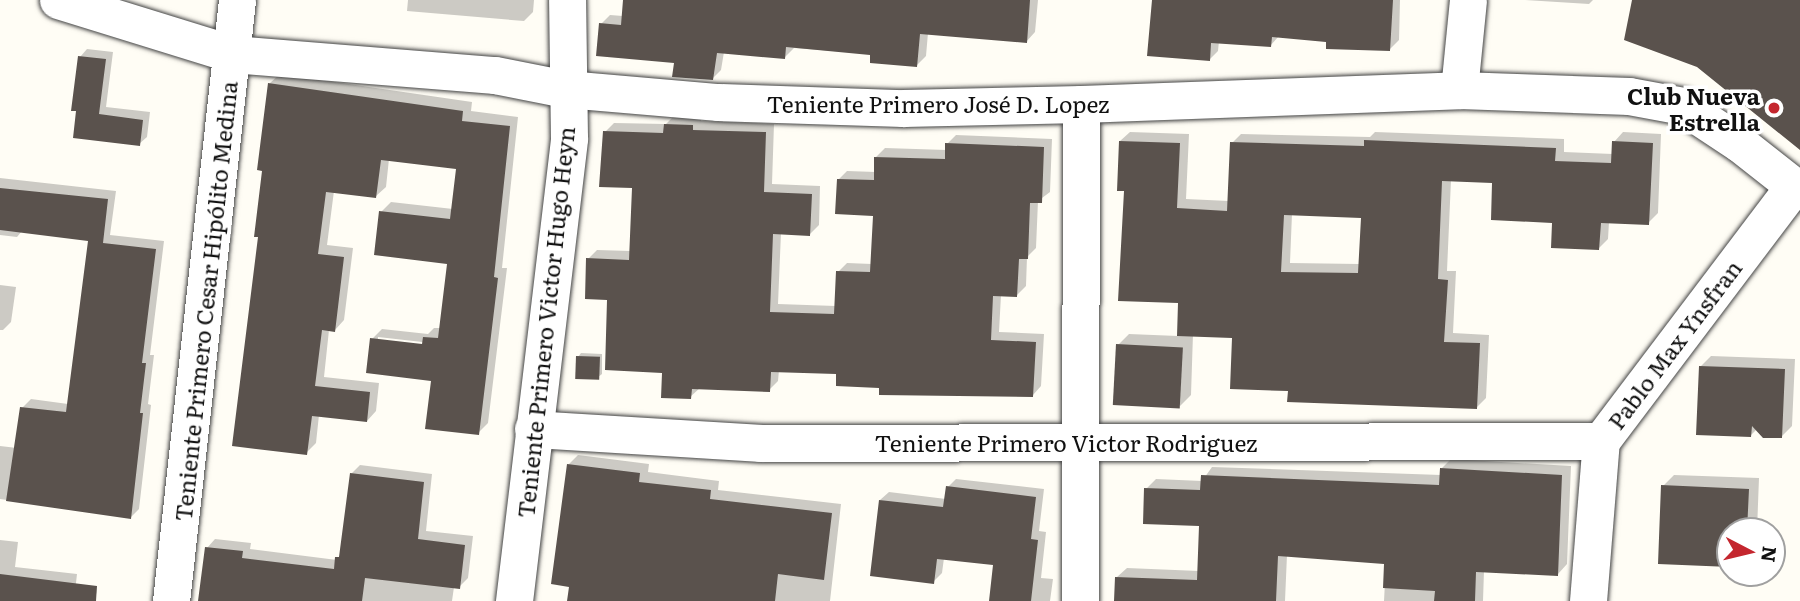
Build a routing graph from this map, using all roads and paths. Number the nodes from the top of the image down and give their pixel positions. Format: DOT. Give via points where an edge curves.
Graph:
graph roads {
  1 [pos="58,0"];
  2 [pos="237,0"];
  3 [pos="566,0"];
  4 [pos="1468,0"];
  5 [pos="232,54"];
  6 [pos="566,89"];
  7 [pos="1459,90"];
  8 [pos="1081,104"];
  9 [pos="1797,188"];
  10 [pos="533,429"];
  11 [pos="1601,441"];
  12 [pos="1081,442"];
  13 [pos="171,601"];
  14 [pos="513,601"];
  15 [pos="1080,601"];
  16 [pos="1588,601"];
  1 -- 5 [label="street, Teniente Primero José D. Lopez"];
  2 -- 5 [label="street, Teniente Primero Cesar Hipólito Medina"];
  3 -- 6 [label="street, Teniente Primero Victor Hugo Heyn"];
  4 -- 7 [label="street"];
  5 -- 6 [label="street, Teniente Primero José D. Lopez" via="495,75"];
  5 -- 13 [label="street, Teniente Primero Cesar Hipólito Medina"];
  6 -- 8 [label="street, Teniente Primero José D. Lopez" via="718,102 903,107"];
  6 -- 10 [label="street, Teniente Primero Victor Hugo Heyn" via="569,138"];
  7 -- 8 [label="street, Teniente Primero José D. Lopez"];
  7 -- 9 [label="street, Teniente Primero José D. Lopez" via="1629,96 1683,106"];
  8 -- 12 [label="street"];
  9 -- 11 [label="street, Pablo Max Ynsfran"];
  10 -- 12 [label="street, Teniente Primero Victor Rodriguez" via="760,443"];
  10 -- 14 [label="street, Teniente Primero Victor Hugo Heyn"];
  11 -- 12 [label="street, Teniente Primero Victor Rodriguez"];
  11 -- 16 [label="street, Pablo Max Ynsfran"];
  12 -- 15 [label="street"];
}
